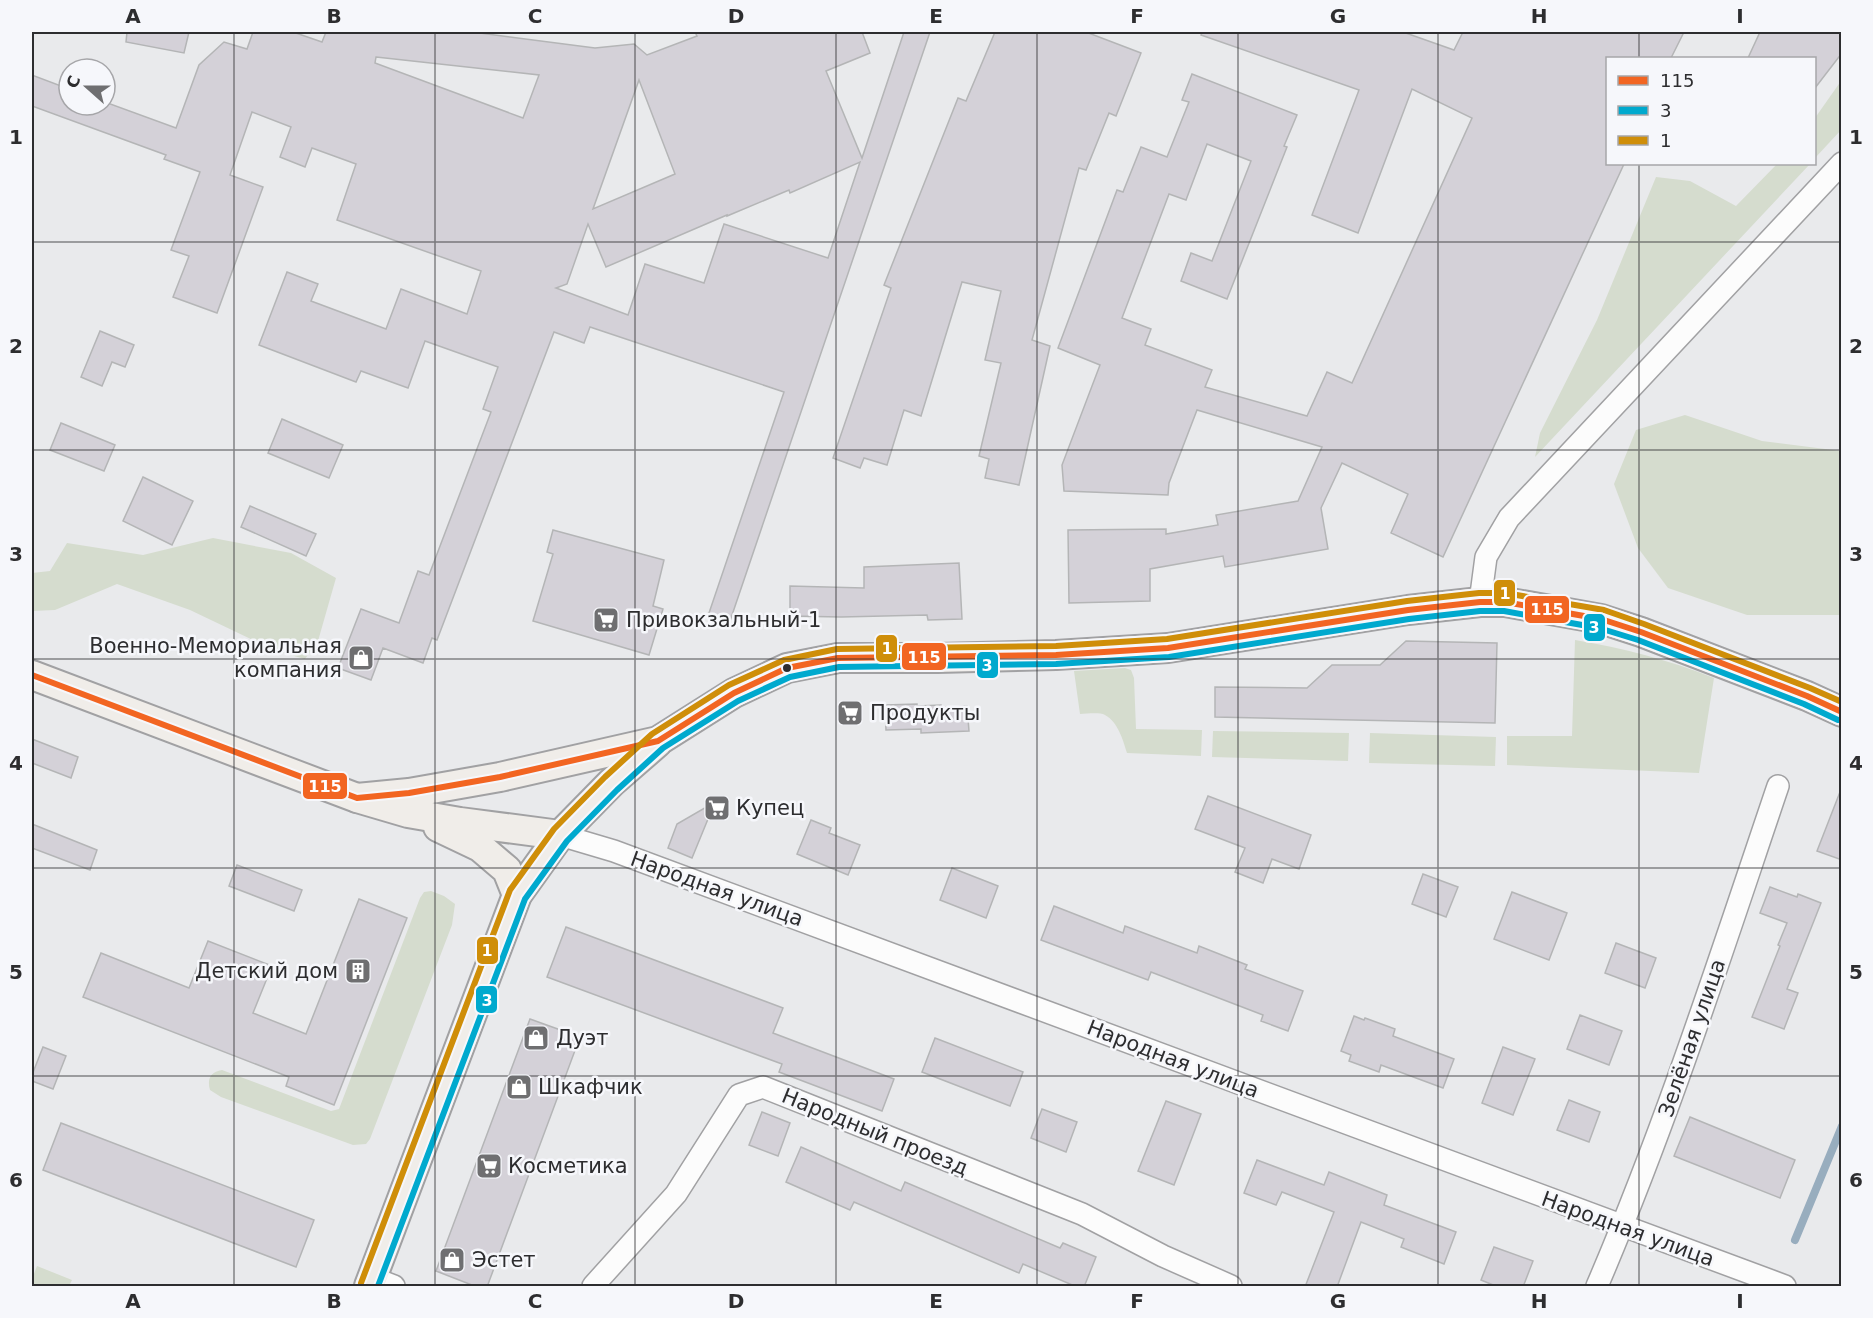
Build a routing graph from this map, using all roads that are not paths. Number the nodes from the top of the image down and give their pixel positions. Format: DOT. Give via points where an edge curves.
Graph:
graph roads {
  1 [pos="1842,163"];
  2 [pos="1480,602"];
  3 [pos="32,675"];
  4 [pos="1842,712"];
  5 [pos="658,741"];
  6 [pos="1778,786"];
  7 [pos="357,798"];
  8 [pos="408,813"];
  9 [pos="560,835"];
  10 [pos="517,895"];
  11 [pos="1622,1228"];
  12 [pos="379,1284"];
  13 [pos="593,1287"];
  14 [pos="1231,1287"];
  15 [pos="1597,1287"];
  16 [pos="1785,1287"];
  1 -- 2 [label="street" via="1509,518 1486,557"];
  2 -- 4 [label="street" via="1517,604 1601,619"];
  2 -- 5 [label="street" via="1168,648 1056,655 838,658 788,668 734,693"];
  3 -- 7 [label="street"];
  5 -- 7 [label="street" via="500,777 409,794"];
  5 -- 9 [label="street"];
  6 -- 11 [label="street, Зелёная улица" via="1682,1072"];
  7 -- 8 [label="street"];
  8 -- 9 [label="street"];
  8 -- 10 [label="street" via="480,847 507,870"];
  9 -- 10 [label="street"];
  9 -- 11 [label="street, Народная улица" via="614,851"];
  10 -- 12 [label="street"];
  11 -- 15 [label="street, Зелёная улица"];
  11 -- 16 [label="street, Народная улица"];
  13 -- 14 [label="street, Народный проезд" via="676,1194 738,1095 763,1087 1082,1214"];
}
